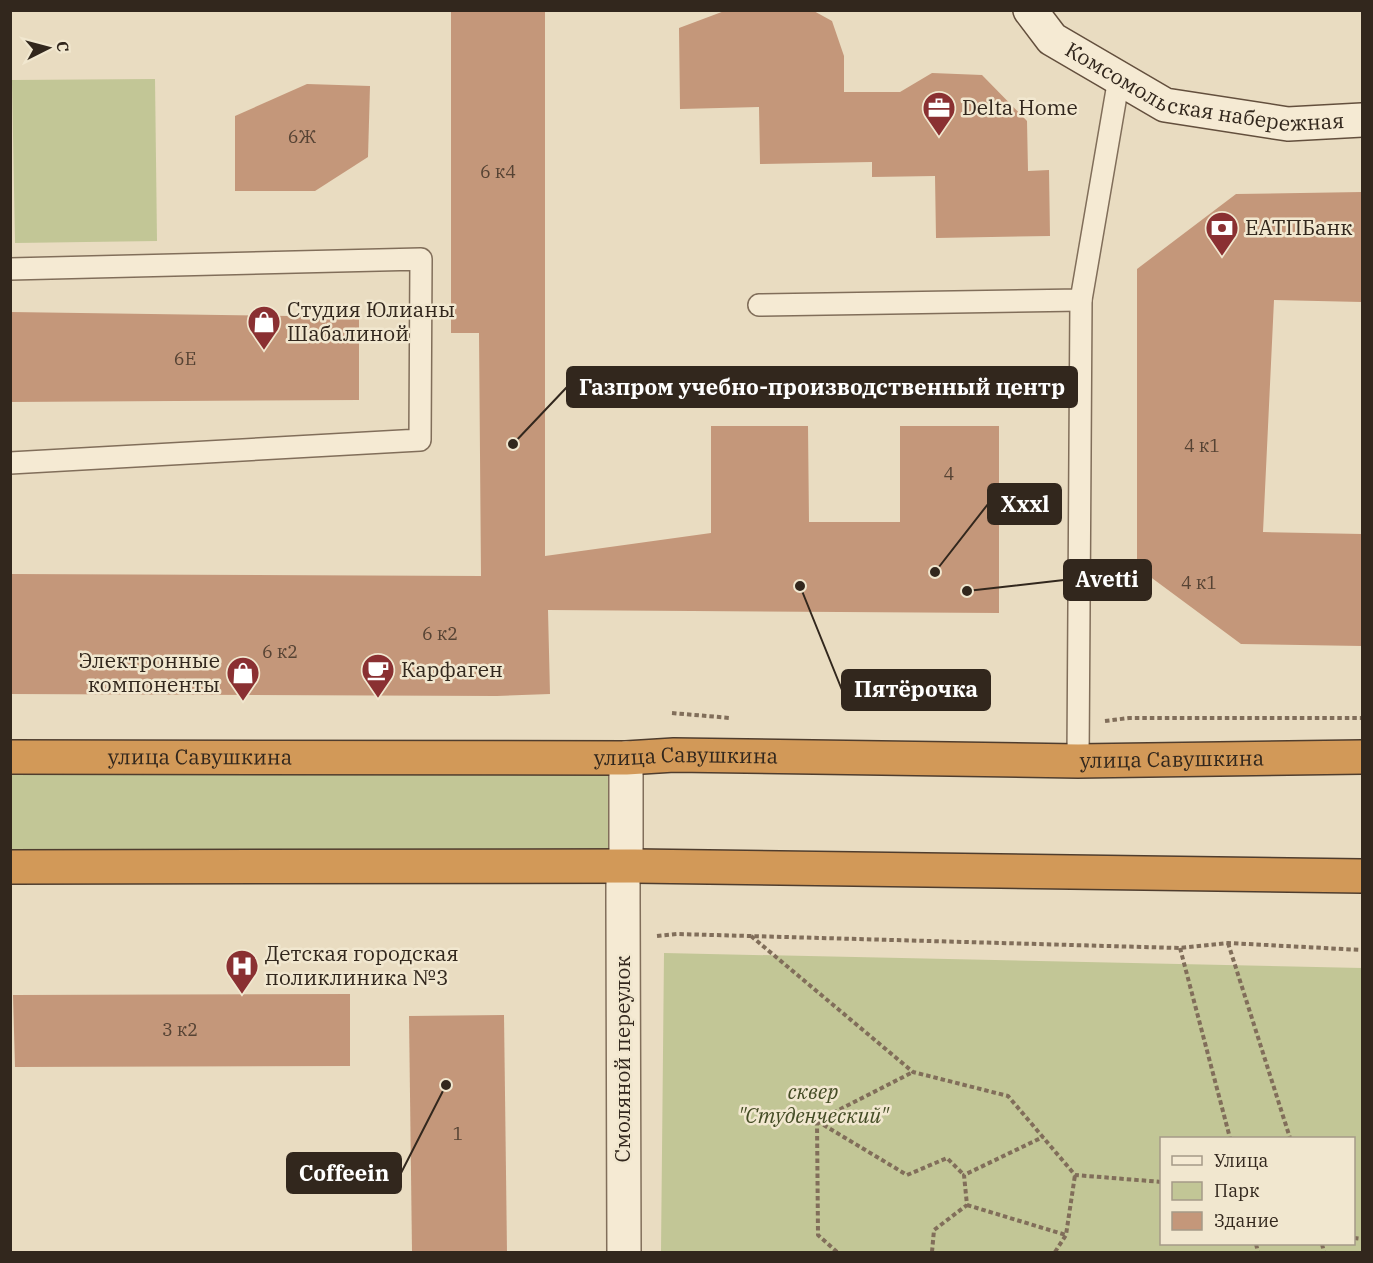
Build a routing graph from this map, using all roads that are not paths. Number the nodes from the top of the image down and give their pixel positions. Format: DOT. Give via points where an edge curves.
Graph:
graph roads {
  1 [pos="1030,10"];
  2 [pos="1119,78"];
  3 [pos="1362,120"];
  4 [pos="10,269"];
  5 [pos="1081,300"];
  6 [pos="759,305"];
  7 [pos="10,463"];
  8 [pos="10,757"];
  9 [pos="1362,757"];
  10 [pos="626,758"];
  11 [pos="1078,761"];
  12 [pos="623,866"];
  13 [pos="10,867"];
  14 [pos="1362,876"];
  15 [pos="624,1252"];
  1 -- 2 [label="street, Комсомольская набережная" via="1052,39"];
  2 -- 3 [label="street, Комсомольская набережная" via="1166,105 1288,124"];
  2 -- 5 [label="lane"];
  4 -- 7 [label="lane" via="421,259 420,440"];
  5 -- 6 [label="lane"];
  5 -- 11 [label="lane"];
  8 -- 10 [label="highway, улица Савушкина"];
  9 -- 11 [label="highway, улица Савушкина"];
  10 -- 11 [label="highway, улица Савушкина" via="674,755"];
  10 -- 12 [label="street, Смоляной переулок"];
  12 -- 13 [label="highway"];
  12 -- 14 [label="highway"];
  12 -- 15 [label="street, Смоляной переулок"];
}
